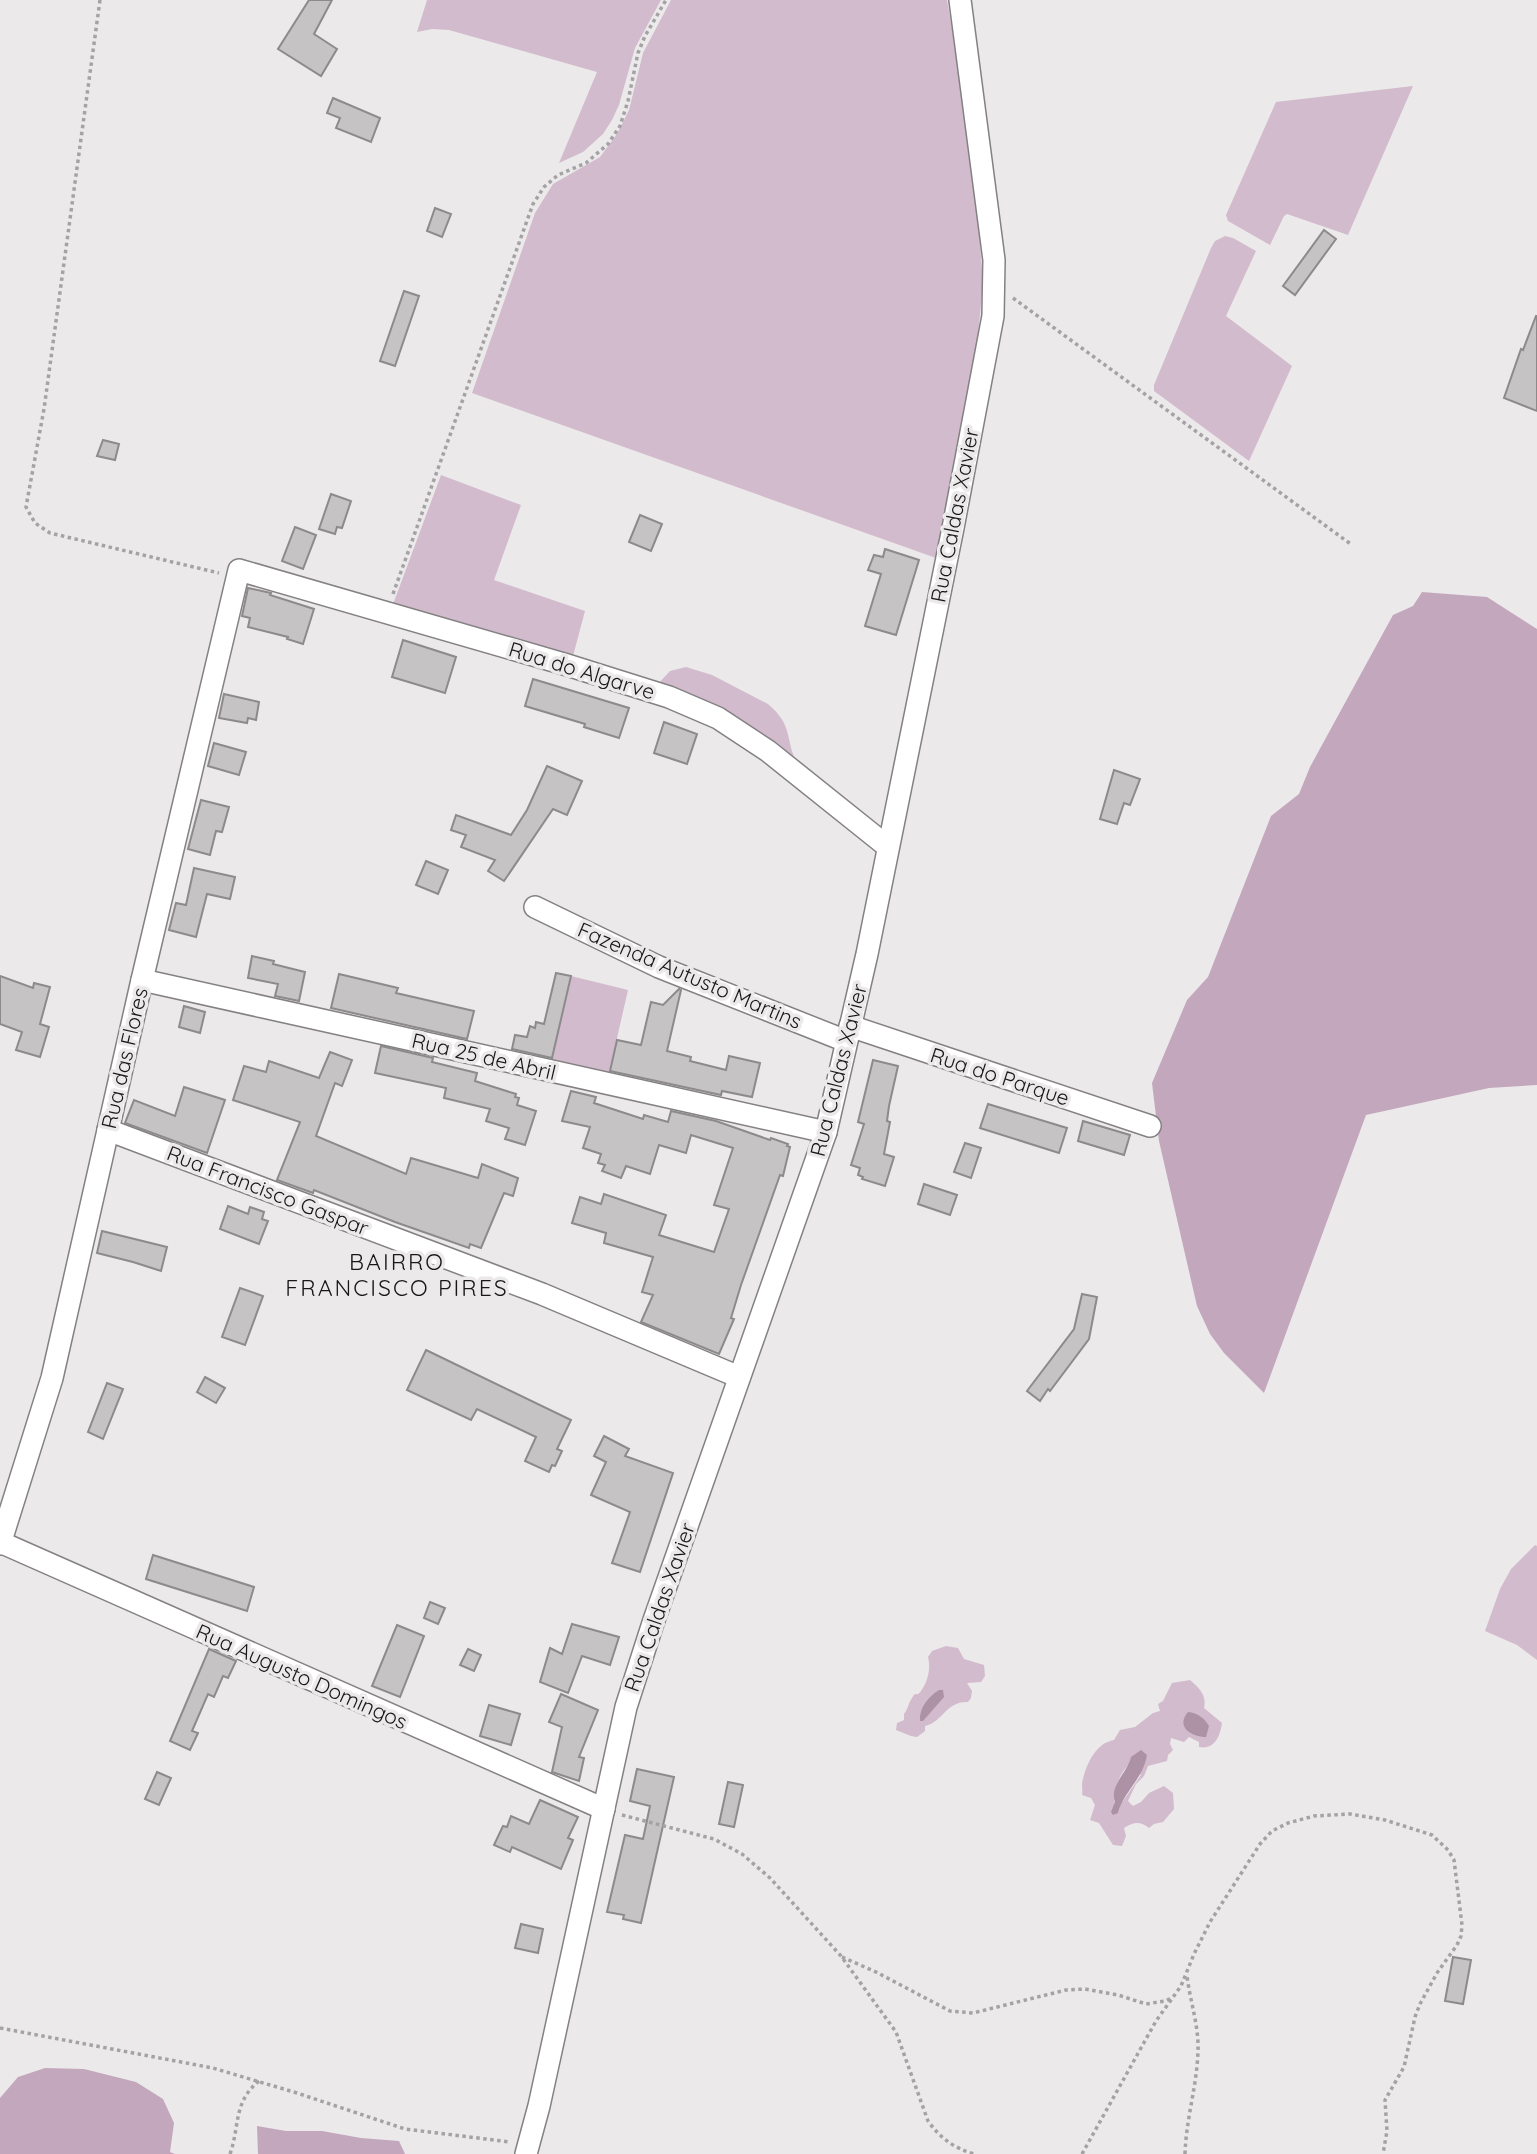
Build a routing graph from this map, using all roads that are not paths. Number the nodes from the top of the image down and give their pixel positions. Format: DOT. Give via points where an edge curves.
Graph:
graph roads {
  1 [pos="960,0"];
  2 [pos="239,574"];
  3 [pos="888,846"];
  4 [pos="535,907"];
  5 [pos="142,980"];
  6 [pos="848,1034"];
  7 [pos="1150,1126"];
  8 [pos="108,1130"];
  9 [pos="826,1132"];
  10 [pos="739,1377"];
  11 [pos="0,1543"];
  12 [pos="604,1810"];
  13 [pos="528,2150"];
  1 -- 3 [label="street, Rua Caldas Xavier" via="994,260 993,316"];
  2 -- 3 [label="street, Rua do Algarve" via="669,697 718,718 768,751"];
  2 -- 5 [label="street, Rua das Flores"];
  3 -- 6 [label="street, Rua Caldas Xavier"];
  4 -- 6 [label="street, Fazenda Autusto Martins" via="659,967"];
  5 -- 8 [label="street, Rua das Flores"];
  5 -- 9 [label="street, Rua 25 de Abril"];
  6 -- 7 [label="street, Rua do Parque"];
  6 -- 9 [label="street, Rua Caldas Xavier"];
  8 -- 10 [label="street, Rua Francisco Gaspar" via="542,1294"];
  8 -- 11 [label="street, Rua das Flores" via="52,1378"];
  9 -- 10 [label="street, Rua Caldas Xavier"];
  10 -- 12 [label="street, Rua Caldas Xavier" via="653,1620 630,1695"];
  11 -- 12 [label="street, Rua Augusto Domingos"];
  12 -- 13 [label="street, Rua Caldas Xavier"];
}
